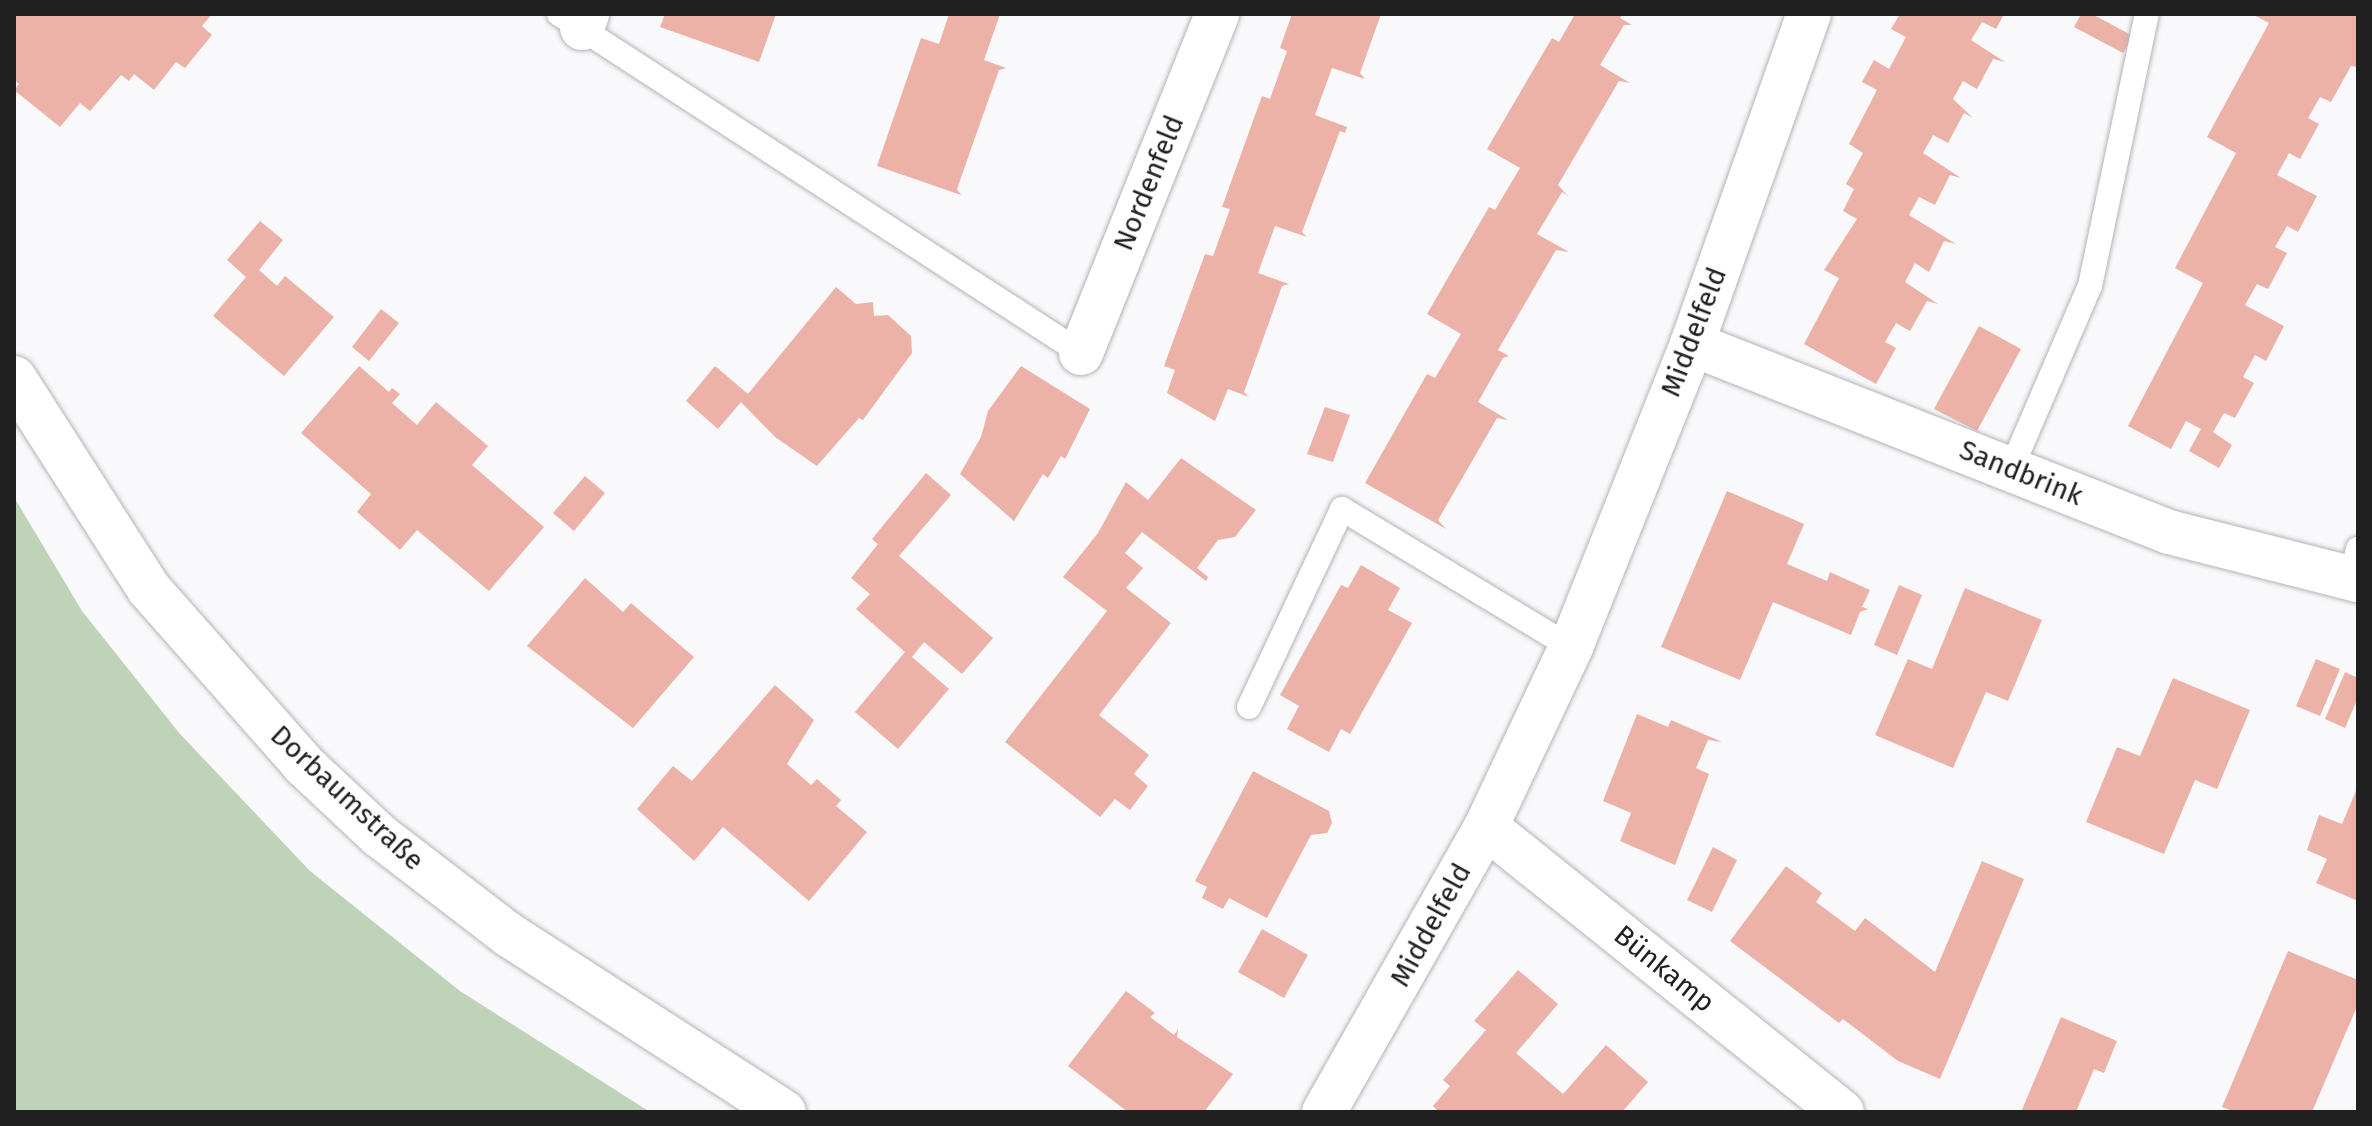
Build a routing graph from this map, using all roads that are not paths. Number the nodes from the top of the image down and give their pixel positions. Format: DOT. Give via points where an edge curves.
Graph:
graph roads {
  1 [pos="1217,14"];
  2 [pos="1809,14"];
  3 [pos="2147,14"];
  4 [pos="576,19"];
  5 [pos="1692,344"];
  6 [pos="1081,353"];
  7 [pos="14,378"];
  8 [pos="2011,469"];
  9 [pos="2356,569"];
  10 [pos="1571,647"];
  11 [pos="1249,707"];
  12 [pos="1486,827"];
  13 [pos="784,1112"];
  14 [pos="1324,1112"];
  15 [pos="1842,1112"];
  1 -- 6 [label="street, Nordenfeld"];
  2 -- 5 [label="street, Middelfeld"];
  3 -- 8 [label="lane" via="2090,286"];
  4 -- 6 [label="lane"];
  5 -- 8 [label="street, Sandbrink"];
  5 -- 10 [label="street, Middelfeld"];
  7 -- 13 [label="street, Dorbaumstraße" via="149,589 304,765 380,836 509,935"];
  8 -- 9 [label="street, Sandbrink" via="2169,532"];
  10 -- 11 [label="lane" via="1342,509"];
  10 -- 12 [label="street, Middelfeld"];
  12 -- 14 [label="street, Middelfeld"];
  12 -- 15 [label="street, Bünkamp"];
}
